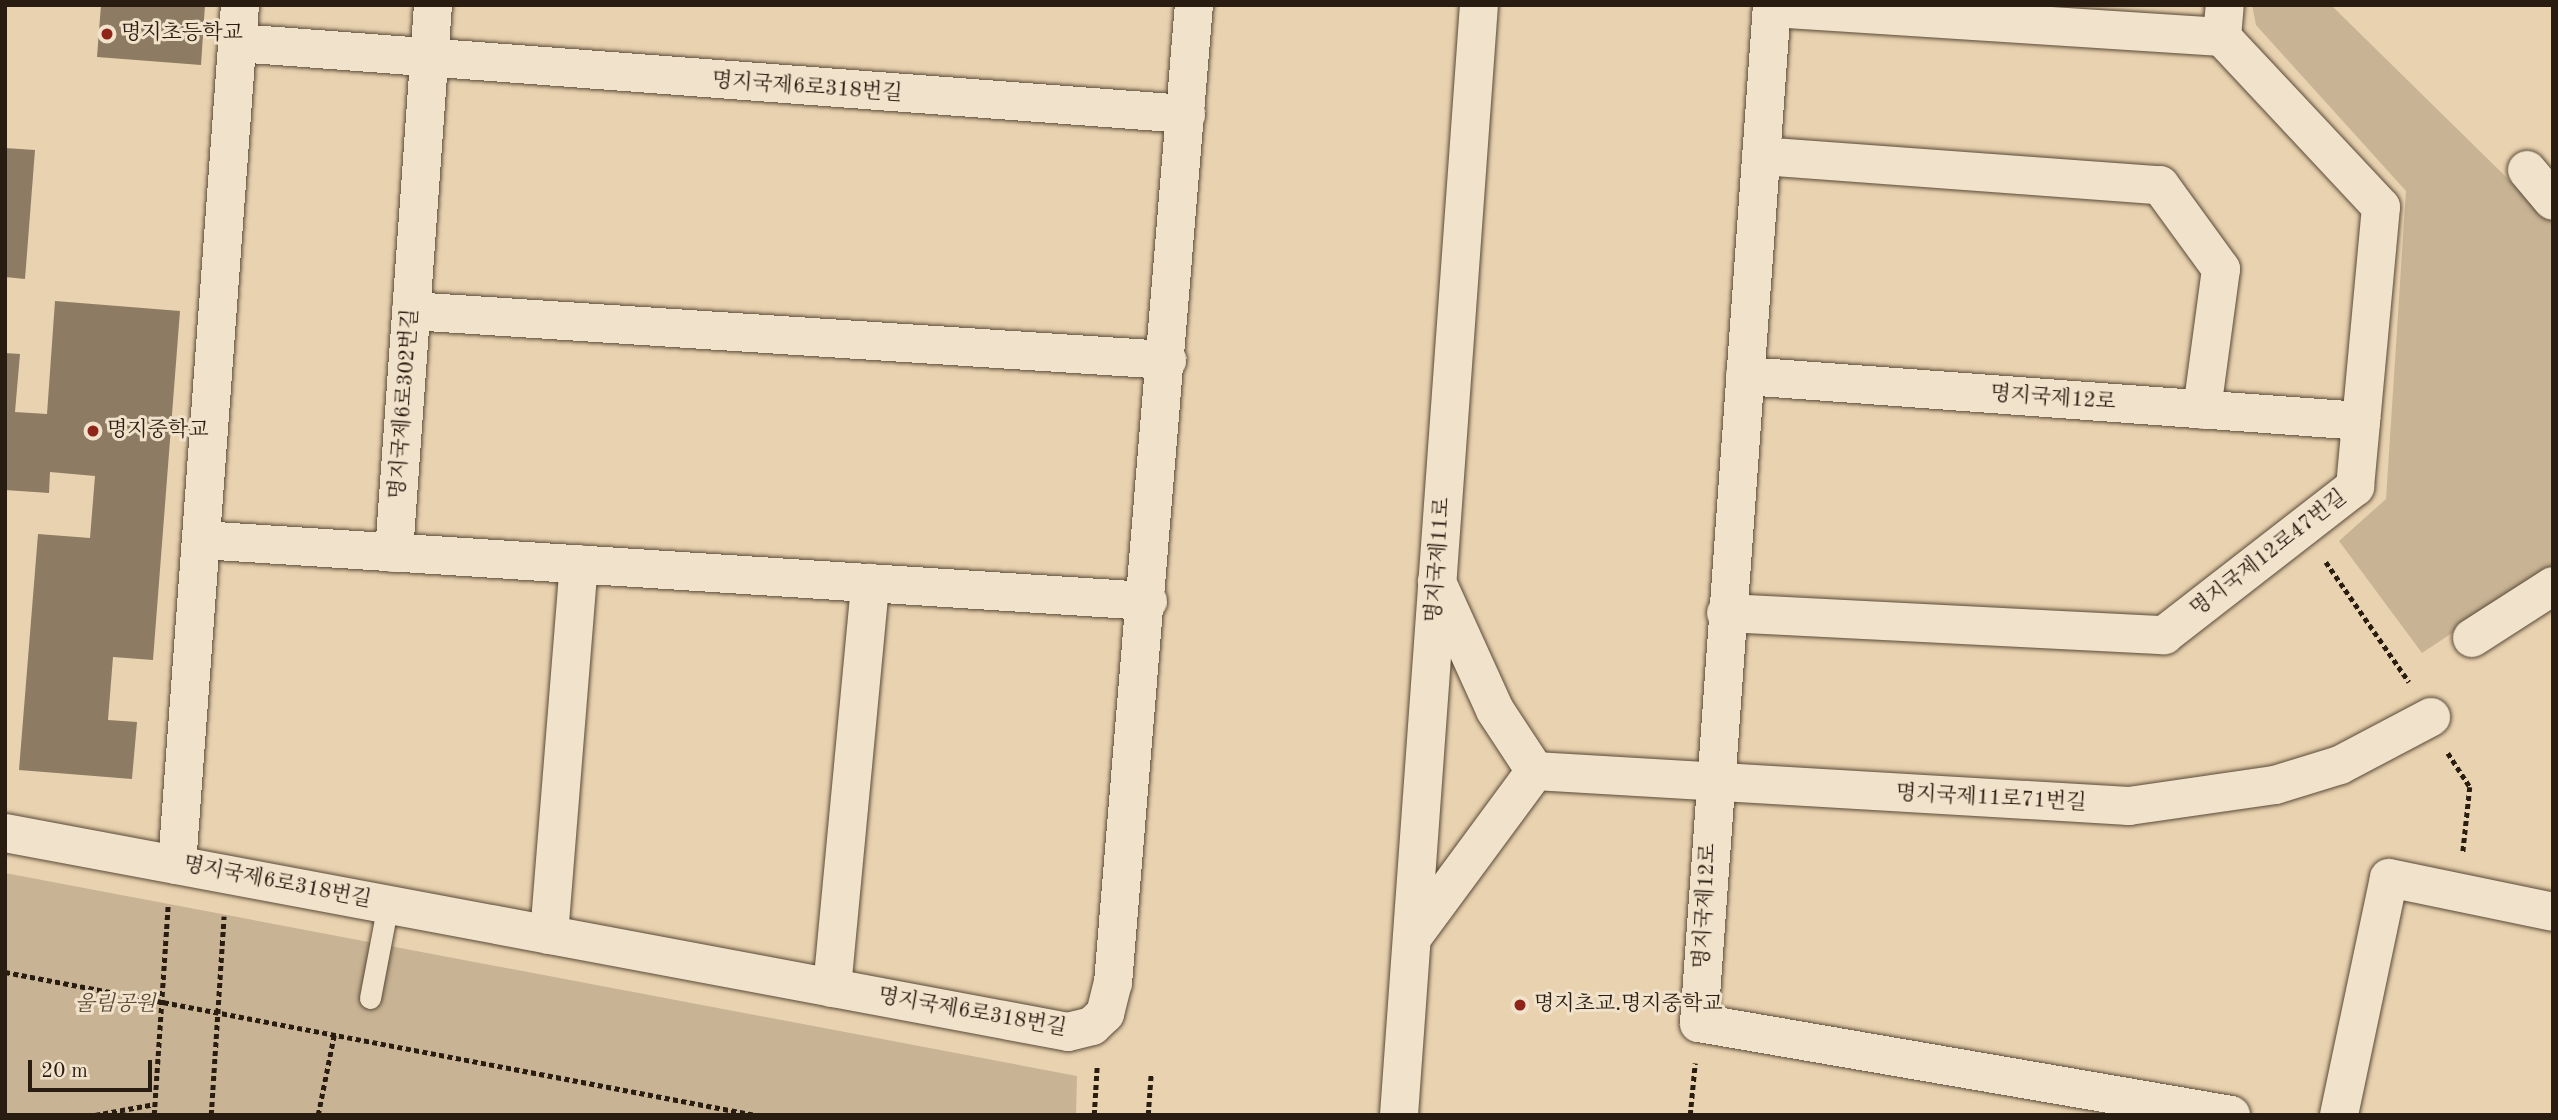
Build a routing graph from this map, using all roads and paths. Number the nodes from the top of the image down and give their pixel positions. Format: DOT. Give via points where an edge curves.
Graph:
graph roads {
  1 [pos="240,5"];
  2 [pos="433,5"];
  3 [pos="1194,5"];
  4 [pos="1479,5"];
  5 [pos="1772,6"];
  6 [pos="2016,14"];
  7 [pos="2223,21"];
  8 [pos="237,43"];
  9 [pos="429,62"];
  10 [pos="1186,114"];
  11 [pos="1761,156"];
  12 [pos="2527,170"];
  13 [pos="2553,201"];
  14 [pos="411,311"];
  15 [pos="1167,360"];
  16 [pos="1745,376"];
  17 [pos="2202,410"];
  18 [pos="2361,421"];
  19 [pos="201,540"];
  20 [pos="2318,550"];
  21 [pos="394,553"];
  22 [pos="579,564"];
  23 [pos="1437,582"];
  24 [pos="870,583"];
  25 [pos="2553,586"];
  26 [pos="1149,601"];
  27 [pos="1726,612"];
  28 [pos="2472,638"];
  29 [pos="2409,682"];
  30 [pos="2438,733"];
  31 [pos="1535,771"];
  32 [pos="1713,785"];
  33 [pos="5,832"];
  34 [pos="2462,859"];
  35 [pos="173,876"];
  36 [pos="388,904"];
  37 [pos="225,911"];
  38 [pos="2553,912"];
  39 [pos="549,935"];
  40 [pos="1412,938"];
  41 [pos="5,972"];
  42 [pos="832,988"];
  43 [pos="370,998"];
  44 [pos="161,1002"];
  45 [pos="217,1012"];
  46 [pos="1699,1023"];
  47 [pos="334,1035"];
  48 [pos="1098,1062"];
  49 [pos="1151,1073"];
  50 [pos="155,1104"];
  51 [pos="95,1115"];
  52 [pos="154,1115"];
  53 [pos="211,1115"];
  54 [pos="318,1115"];
  55 [pos="755,1115"];
  56 [pos="1094,1115"];
  57 [pos="1148,1115"];
  58 [pos="1399,1115"];
  59 [pos="1690,1115"];
  60 [pos="2231,1115"];
  61 [pos="2339,1115"];
  1 -- 8 [label="street"];
  2 -- 9 [label="street, 명지국제6로302번길"];
  3 -- 10 [label="street, 명지국제6로318번길"];
  4 -- 23 [label="street, 명지국제11로"];
  5 -- 6 [label="street"];
  5 -- 11 [label="street, 명지국제12로"];
  6 -- 7 [label="street"];
  7 -- 18 [label="street, 명지국제12로47번길" via="2381,207"];
  8 -- 9 [label="street"];
  8 -- 19 [label="street"];
  9 -- 10 [label="street, 명지국제6로318번길"];
  9 -- 14 [label="street, 명지국제6로302번길"];
  10 -- 15 [label="street, 명지국제6로318번길"];
  11 -- 16 [label="street, 명지국제12로"];
  11 -- 17 [label="street" via="2160,185 2221,269"];
  12 -- 13 [label="street"];
  14 -- 15 [label="street"];
  14 -- 21 [label="street, 명지국제6로302번길"];
  15 -- 26 [label="street, 명지국제6로318번길"];
  16 -- 17 [label="street, 명지국제12로"];
  16 -- 27 [label="street, 명지국제12로"];
  17 -- 18 [label="street, 명지국제12로"];
  18 -- 27 [label="street, 명지국제12로47번길" via="2355,487 2164,635"];
  19 -- 21 [label="street"];
  19 -- 35 [label="street"];
  20 -- 29 [label="path"];
  21 -- 22 [label="street"];
  22 -- 24 [label="street"];
  22 -- 39 [label="street"];
  23 -- 31 [label="street" via="1495,710"];
  23 -- 40 [label="street, 명지국제11로"];
  24 -- 26 [label="street"];
  24 -- 42 [label="street"];
  25 -- 28 [label="street"];
  26 -- 42 [label="street, 명지국제6로318번길" via="1105,1014 1092,1026 1068,1032"];
  27 -- 32 [label="street, 명지국제12로"];
  30 -- 32 [label="street, 명지국제11로71번길" via="2340,765 2191,800 2129,806"];
  30 -- 34 [label="path" via="2470,787"];
  31 -- 32 [label="street, 명지국제11로71번길"];
  31 -- 40 [label="street"];
  32 -- 46 [label="street, 명지국제12로"];
  33 -- 35 [label="street, 명지국제6로318번길"];
  35 -- 36 [label="street, 명지국제6로318번길"];
  35 -- 44 [label="path"];
  36 -- 39 [label="street, 명지국제6로318번길"];
  36 -- 43 [label="lane"];
  37 -- 45 [label="path"];
  38 -- 61 [label="street" via="2389,878"];
  39 -- 42 [label="street, 명지국제6로318번길"];
  40 -- 58 [label="street, 명지국제11로"];
  41 -- 44 [label="path"];
  44 -- 45 [label="path"];
  44 -- 50 [label="path"];
  45 -- 47 [label="path"];
  45 -- 53 [label="path"];
  46 -- 59 [label="path"];
  46 -- 60 [label="street"];
  47 -- 54 [label="path"];
  47 -- 55 [label="path"];
  48 -- 56 [label="path"];
  49 -- 57 [label="path"];
  50 -- 51 [label="path"];
  50 -- 52 [label="path"];
}
